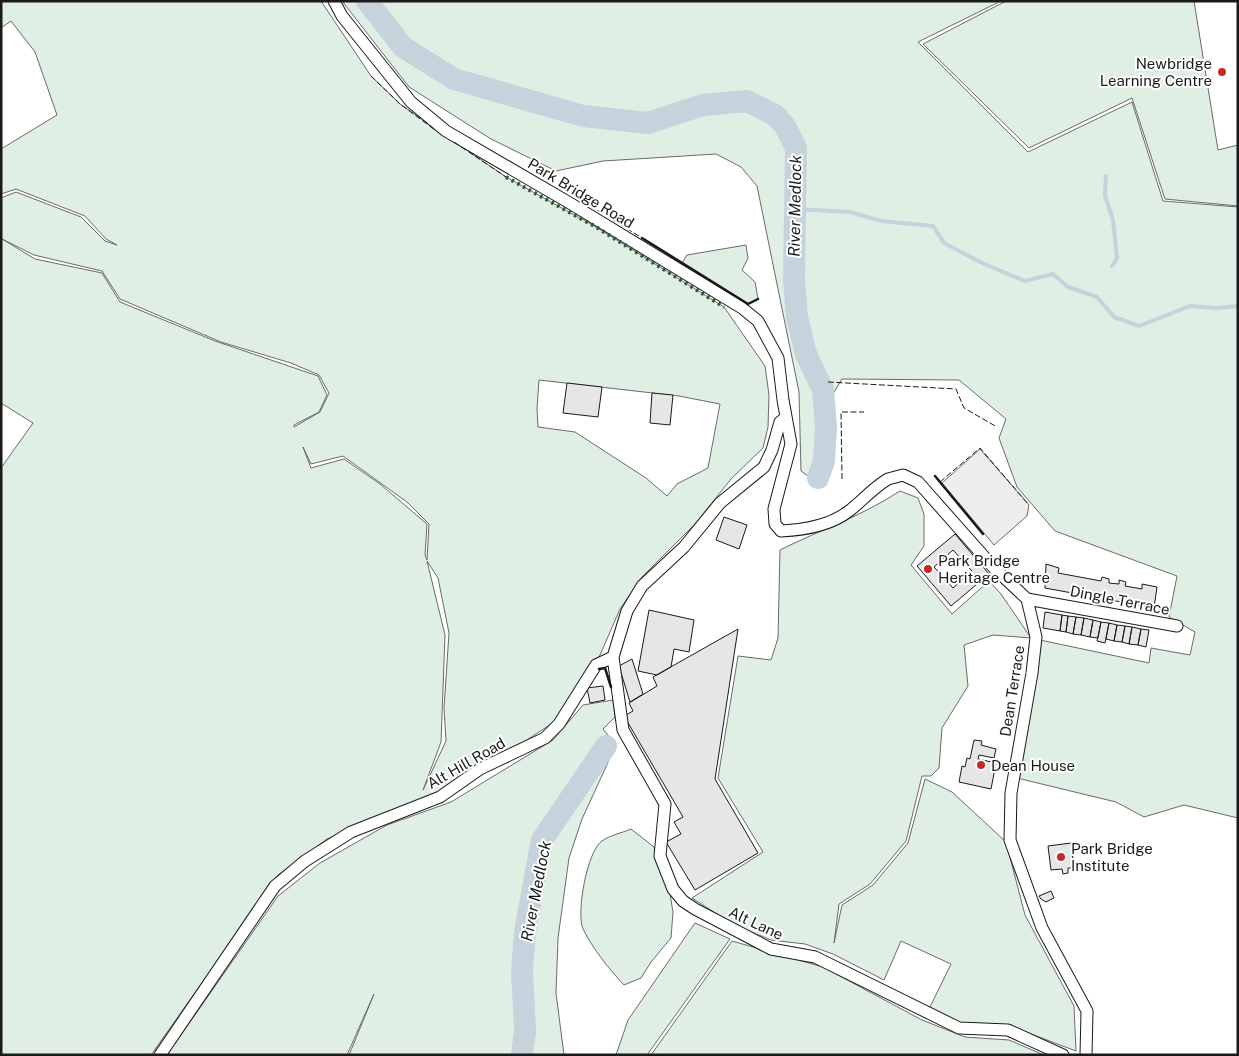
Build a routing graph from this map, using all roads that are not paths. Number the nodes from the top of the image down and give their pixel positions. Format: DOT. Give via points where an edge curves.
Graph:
graph roads {
  1 [pos="334,1"];
  2 [pos="785,418"];
  3 [pos="1027,598"];
  4 [pos="1177,626"];
  5 [pos="613,657"];
  6 [pos="160,1055"];
  7 [pos="1063,1055"];
  8 [pos="1086,1055"];
  1 -- 2 [label="street, Park Bridge Road" via="342,16 411,102 446,132 568,202 742,308 758,321 778,358"];
  2 -- 3 [label="street" via="790,453 774,509 775,524 781,531 801,530 826,522 846,513 895,475 909,476 930,493 995,569"];
  2 -- 5 [label="street" via="780,422 764,467 720,503 684,547 642,586 627,611"];
  3 -- 4 [label="street, Dingle Terrace"];
  3 -- 8 [label="street, Dean Terrace" via="1036,637 1011,793 1010,840 1042,928 1087,1011"];
  5 -- 6 [label="street, Alt Hill Road" via="596,665 559,724 545,738 480,769 440,797 351,832 305,861 275,886"];
  5 -- 7 [label="street, Alt Lane" via="621,723 664,804 660,856 673,889 683,902 771,949 815,958 959,1028 1008,1030"];
}
